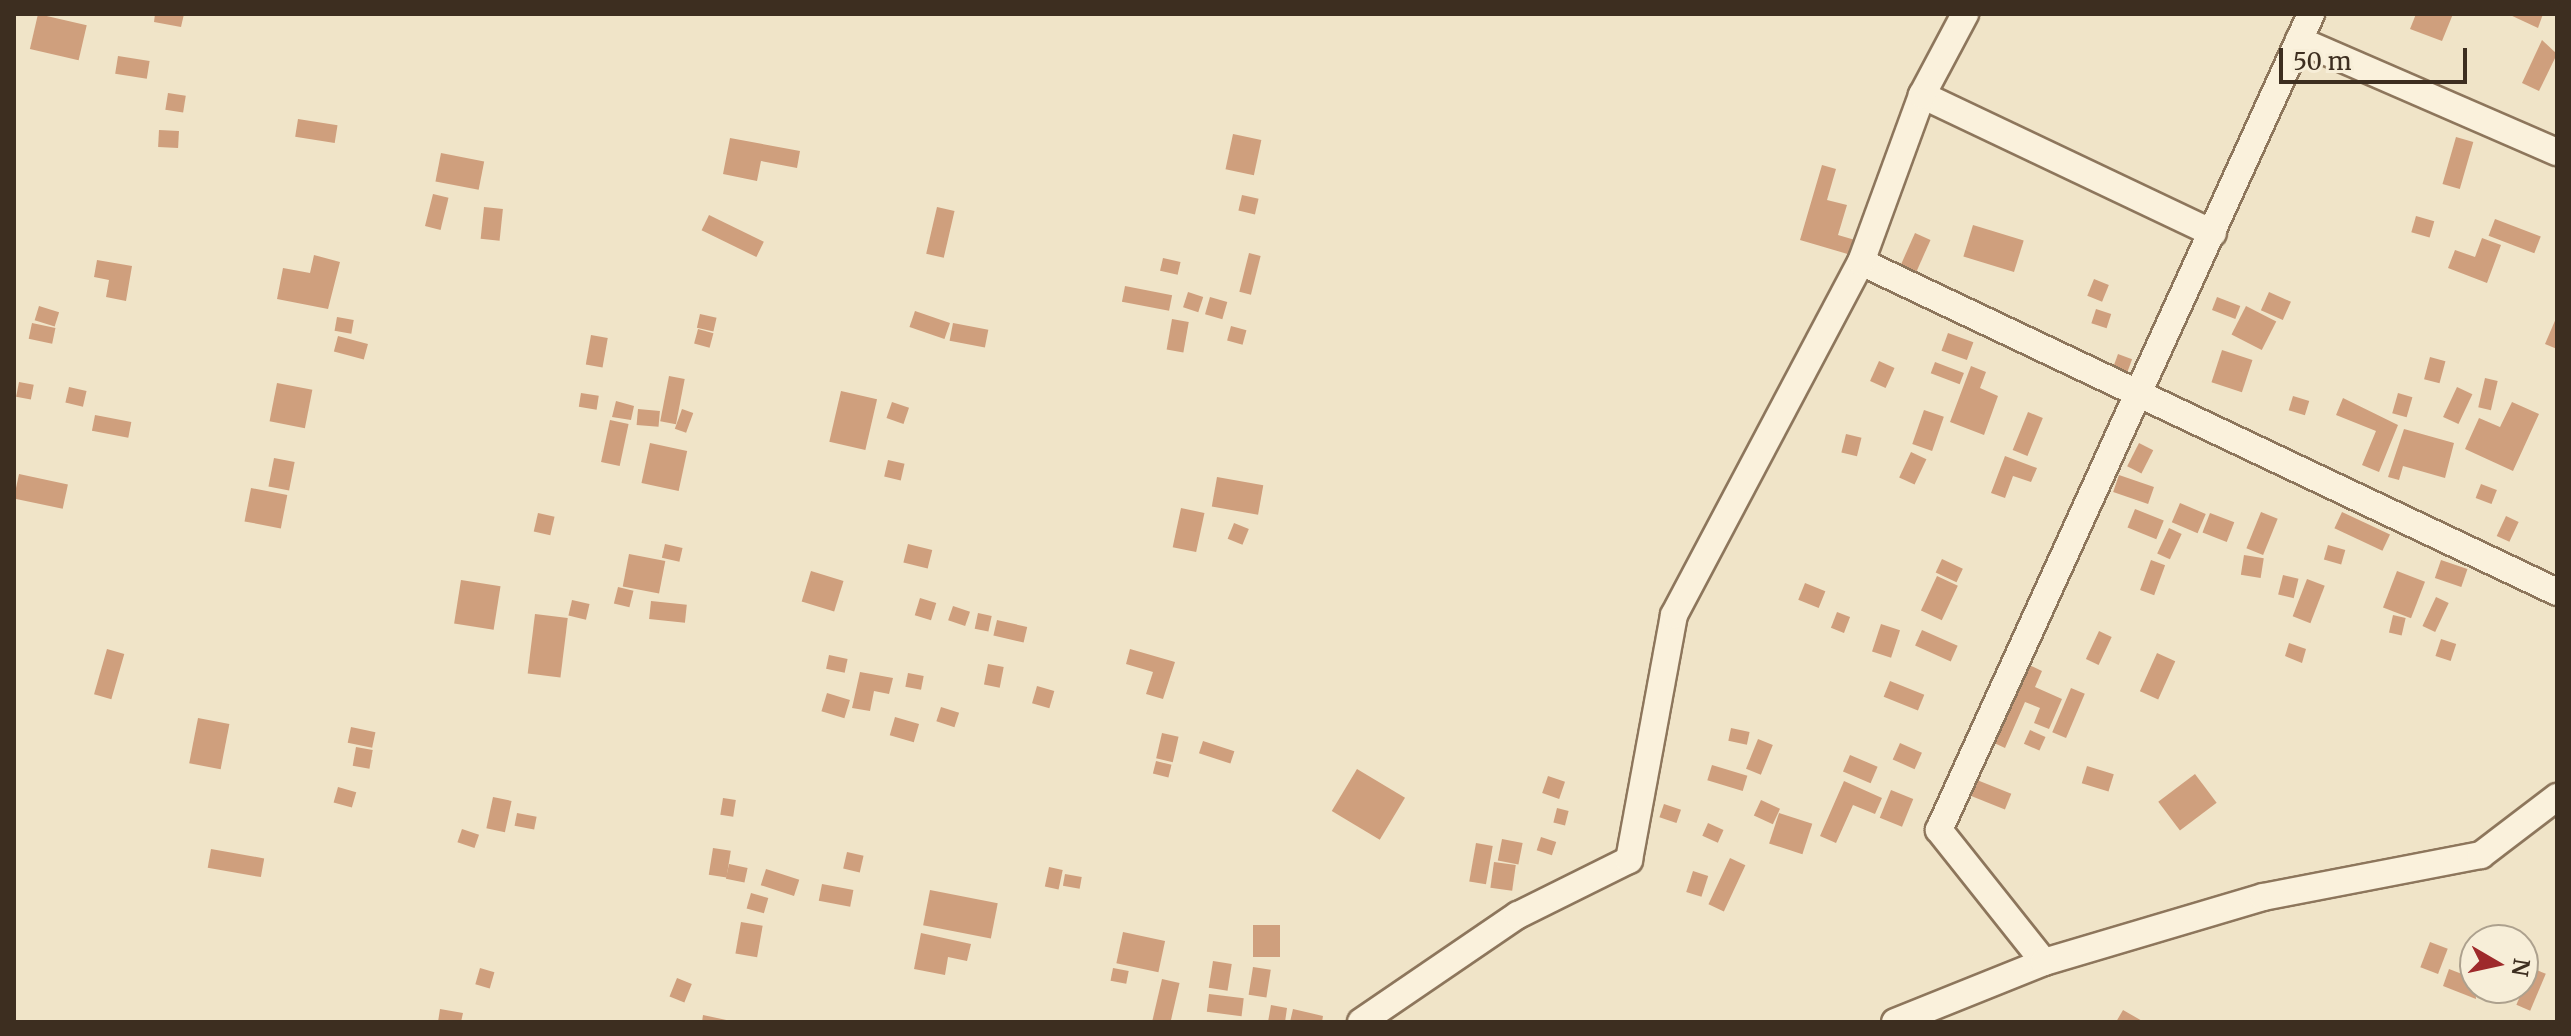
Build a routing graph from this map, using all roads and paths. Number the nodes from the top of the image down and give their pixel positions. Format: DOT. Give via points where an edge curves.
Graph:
graph roads {
  1 [pos="1965,14"];
  2 [pos="2311,14"];
  3 [pos="2299,40"];
  4 [pos="1922,95"];
  5 [pos="2557,152"];
  6 [pos="2213,233"];
  7 [pos="1861,262"];
  8 [pos="2141,395"];
  9 [pos="2557,592"];
  10 [pos="2557,797"];
  11 [pos="2044,962"];
  12 [pos="1361,1022"];
  13 [pos="1895,1022"];
  1 -- 4 [label="street"];
  2 -- 3 [label="street"];
  3 -- 5 [label="street"];
  3 -- 6 [label="street"];
  4 -- 6 [label="street"];
  4 -- 7 [label="street"];
  6 -- 8 [label="street"];
  7 -- 8 [label="street"];
  7 -- 12 [label="street" via="1674,615 1629,860 1518,915"];
  8 -- 9 [label="street"];
  8 -- 11 [label="street" via="1939,830"];
  10 -- 11 [label="street" via="2481,855 2263,897"];
  11 -- 13 [label="street"];
}
